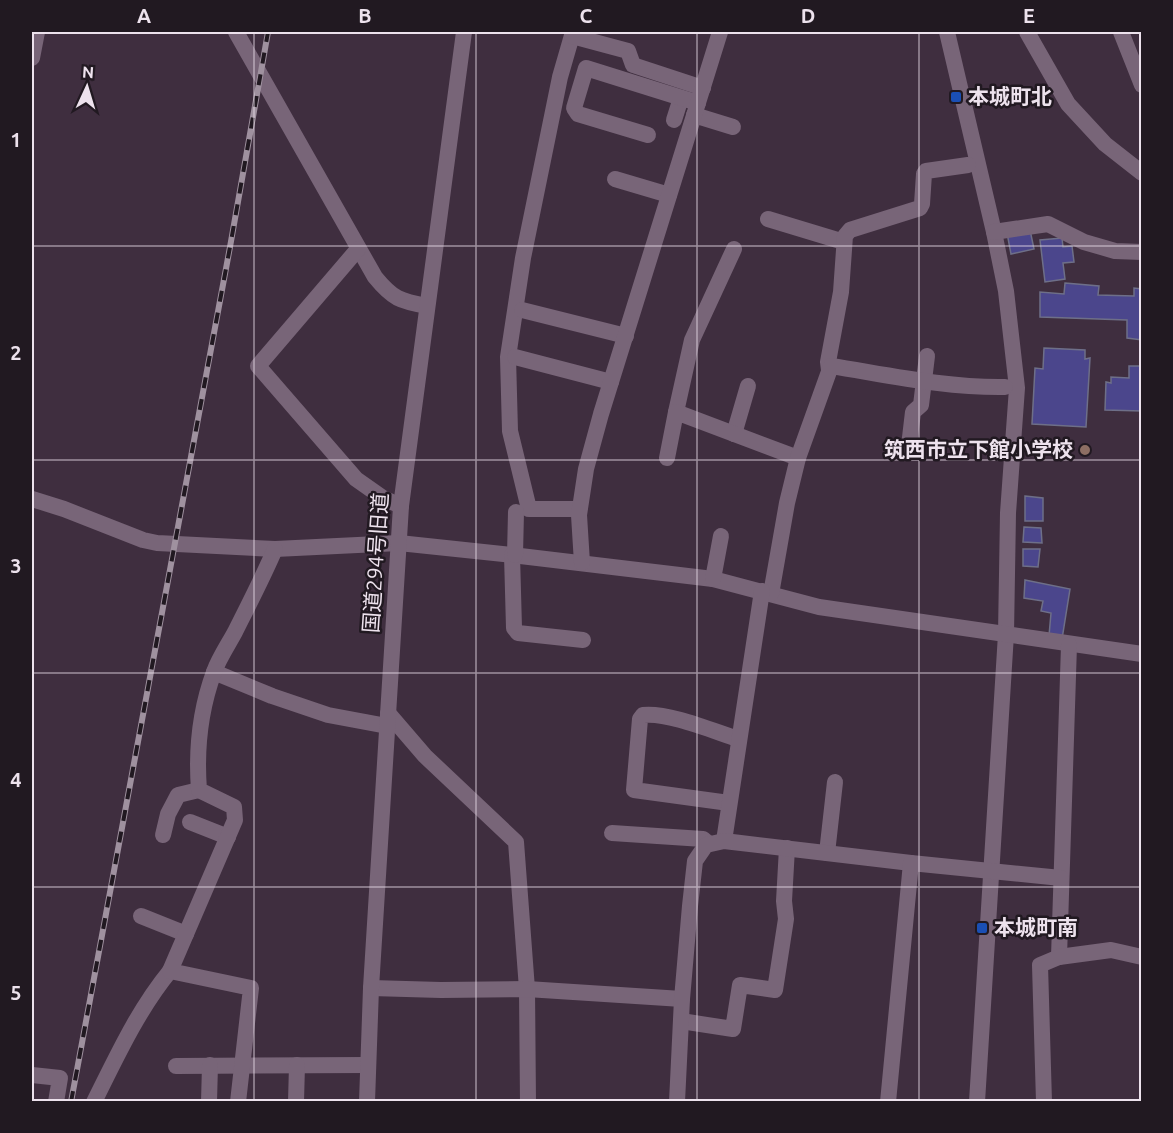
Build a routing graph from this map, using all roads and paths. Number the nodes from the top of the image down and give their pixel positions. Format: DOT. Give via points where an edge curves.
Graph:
graph roads {
  1 [pos="37,32"];
  2 [pos="236,32"];
  3 [pos="464,32"];
  4 [pos="720,32"];
  5 [pos="947,32"];
  6 [pos="1121,32"];
  7 [pos="572,34"];
  8 [pos="1031,34"];
  9 [pos="32,58"];
  10 [pos="1142,85"];
  11 [pos="681,98"];
  12 [pos="698,102"];
  13 [pos="674,120"];
  14 [pos="733,127"];
  15 [pos="648,135"];
  16 [pos="968,165"];
  17 [pos="1142,173"];
  18 [pos="615,180"];
  19 [pos="669,195"];
  20 [pos="768,219"];
  21 [pos="994,232"];
  22 [pos="844,242"];
  23 [pos="358,249"];
  24 [pos="734,249"];
  25 [pos="1142,252"];
  26 [pos="427,306"];
  27 [pos="522,310"];
  28 [pos="626,336"];
  29 [pos="927,356"];
  30 [pos="514,357"];
  31 [pos="829,370"];
  32 [pos="923,380"];
  33 [pos="611,382"];
  34 [pos="748,386"];
  35 [pos="1005,387"];
  36 [pos="676,412"];
  37 [pos="734,434"];
  38 [pos="909,446"];
  39 [pos="667,458"];
  40 [pos="798,458"];
  41 [pos="32,499"];
  42 [pos="401,506"];
  43 [pos="579,509"];
  44 [pos="516,512"];
  45 [pos="721,536"];
  46 [pos="399,543"];
  47 [pos="275,549"];
  48 [pos="514,555"];
  49 [pos="582,563"];
  50 [pos="713,579"];
  51 [pos="767,592"];
  52 [pos="1006,634"];
  53 [pos="583,640"];
  54 [pos="1069,645"];
  55 [pos="1142,654"];
  56 [pos="214,672"];
  57 [pos="388,719"];
  58 [pos="738,739"];
  59 [pos="835,782"];
  60 [pos="199,790"];
  61 [pos="729,803"];
  62 [pos="190,822"];
  63 [pos="612,832"];
  64 [pos="163,835"];
  65 [pos="228,837"];
  66 [pos="717,842"];
  67 [pos="787,848"];
  68 [pos="827,853"];
  69 [pos="910,863"];
  70 [pos="991,872"];
  71 [pos="1061,878"];
  72 [pos="141,916"];
  73 [pos="186,934"];
  74 [pos="1059,957"];
  75 [pos="1142,957"];
  76 [pos="171,971"];
  77 [pos="371,988"];
  78 [pos="527,989"];
  79 [pos="682,999"];
  80 [pos="681,1021"];
  81 [pos="210,1065"];
  82 [pos="242,1065"];
  83 [pos="297,1065"];
  84 [pos="368,1065"];
  85 [pos="176,1066"];
  86 [pos="32,1075"];
  87 [pos="56,1101"];
  88 [pos="94,1101"];
  89 [pos="209,1101"];
  90 [pos="238,1101"];
  91 [pos="296,1101"];
  92 [pos="367,1101"];
  93 [pos="528,1101"];
  94 [pos="677,1101"];
  95 [pos="888,1101"];
  96 [pos="977,1101"];
  97 [pos="1044,1101"];
  1 -- 9 [label="street"];
  2 -- 23 [label="street"];
  3 -- 26 [label="street, 国道294号旧道"];
  4 -- 12 [label="street"];
  5 -- 21 [label="street"];
  6 -- 10 [label="street"];
  7 -- 12 [label="street" via="628,51 633,65"];
  7 -- 43 [label="street" via="523,258 508,357 510,431 529,508"];
  8 -- 17 [label="street" via="1068,104 1105,144"];
  11 -- 12 [label="street"];
  11 -- 13 [label="street"];
  11 -- 15 [label="street" via="586,68 575,112"];
  12 -- 14 [label="street"];
  12 -- 19 [label="street"];
  16 -- 22 [label="street" via="926,171 920,208 850,230"];
  18 -- 19 [label="street"];
  19 -- 28 [label="street"];
  20 -- 22 [label="street"];
  21 -- 25 [label="street" via="1048,224 1084,242 1115,251"];
  21 -- 52 [label="street" via="1006,291 1017,388 1008,513"];
  22 -- 31 [label="street"];
  23 -- 26 [label="street" via="388,292 402,302"];
  23 -- 42 [label="street" via="258,366 356,479"];
  24 -- 36 [label="street" via="692,340"];
  26 -- 42 [label="street, 国道294号旧道"];
  27 -- 28 [label="street"];
  28 -- 33 [label="street"];
  29 -- 32 [label="street"];
  30 -- 33 [label="street"];
  31 -- 32 [label="street" via="831,366"];
  31 -- 40 [label="street"];
  32 -- 35 [label="street"];
  32 -- 38 [label="street" via="921,405 913,412"];
  33 -- 43 [label="street"];
  34 -- 37 [label="street"];
  36 -- 37 [label="street"];
  36 -- 39 [label="street"];
  37 -- 40 [label="street"];
  40 -- 51 [label="street"];
  41 -- 47 [label="street" via="143,540"];
  42 -- 46 [label="street, 国道294号旧道"];
  43 -- 49 [label="street"];
  44 -- 48 [label="street"];
  45 -- 50 [label="street"];
  46 -- 47 [label="street"];
  46 -- 48 [label="street"];
  46 -- 57 [label="street, 国道294号旧道"];
  47 -- 56 [label="street"];
  48 -- 49 [label="street"];
  48 -- 53 [label="street" via="514,628 518,633"];
  49 -- 50 [label="street"];
  50 -- 51 [label="street"];
  51 -- 52 [label="street" via="819,607"];
  51 -- 58 [label="street"];
  52 -- 54 [label="street"];
  52 -- 70 [label="street"];
  54 -- 55 [label="street"];
  54 -- 71 [label="street"];
  56 -- 57 [label="street" via="328,715"];
  56 -- 60 [label="street" via="198,740"];
  57 -- 77 [label="street, 国道294号旧道"];
  57 -- 78 [label="street" via="516,842"];
  58 -- 61 [label="street"];
  58 -- 61 [label="street" via="669,718 643,715 640,719 634,790"];
  59 -- 68 [label="street"];
  60 -- 64 [label="street" via="178,795"];
  60 -- 65 [label="street" via="234,807 235,820"];
  61 -- 66 [label="street"];
  62 -- 65 [label="street"];
  63 -- 66 [label="street"];
  65 -- 73 [label="street"];
  66 -- 67 [label="street"];
  66 -- 79 [label="street" via="706,845 695,861"];
  67 -- 68 [label="street"];
  67 -- 80 [label="street" via="786,919 775,990 740,985 733,1029"];
  68 -- 69 [label="street"];
  69 -- 70 [label="street"];
  69 -- 95 [label="street"];
  70 -- 71 [label="street"];
  70 -- 96 [label="street"];
  71 -- 74 [label="street"];
  72 -- 73 [label="street"];
  73 -- 76 [label="street"];
  74 -- 75 [label="street" via="1111,950"];
  74 -- 97 [label="street" via="1040,965"];
  76 -- 82 [label="street" via="251,988"];
  76 -- 88 [label="street" via="135,1021"];
  77 -- 78 [label="street"];
  77 -- 84 [label="street, 国道294号旧道"];
  78 -- 79 [label="street"];
  78 -- 93 [label="street"];
  79 -- 80 [label="street"];
  80 -- 94 [label="street"];
  81 -- 82 [label="street"];
  81 -- 85 [label="street"];
  81 -- 89 [label="street"];
  82 -- 83 [label="street"];
  82 -- 90 [label="street"];
  83 -- 84 [label="street"];
  83 -- 91 [label="street"];
  84 -- 92 [label="street, 国道294号旧道"];
  86 -- 87 [label="street" via="60,1078"];
}
